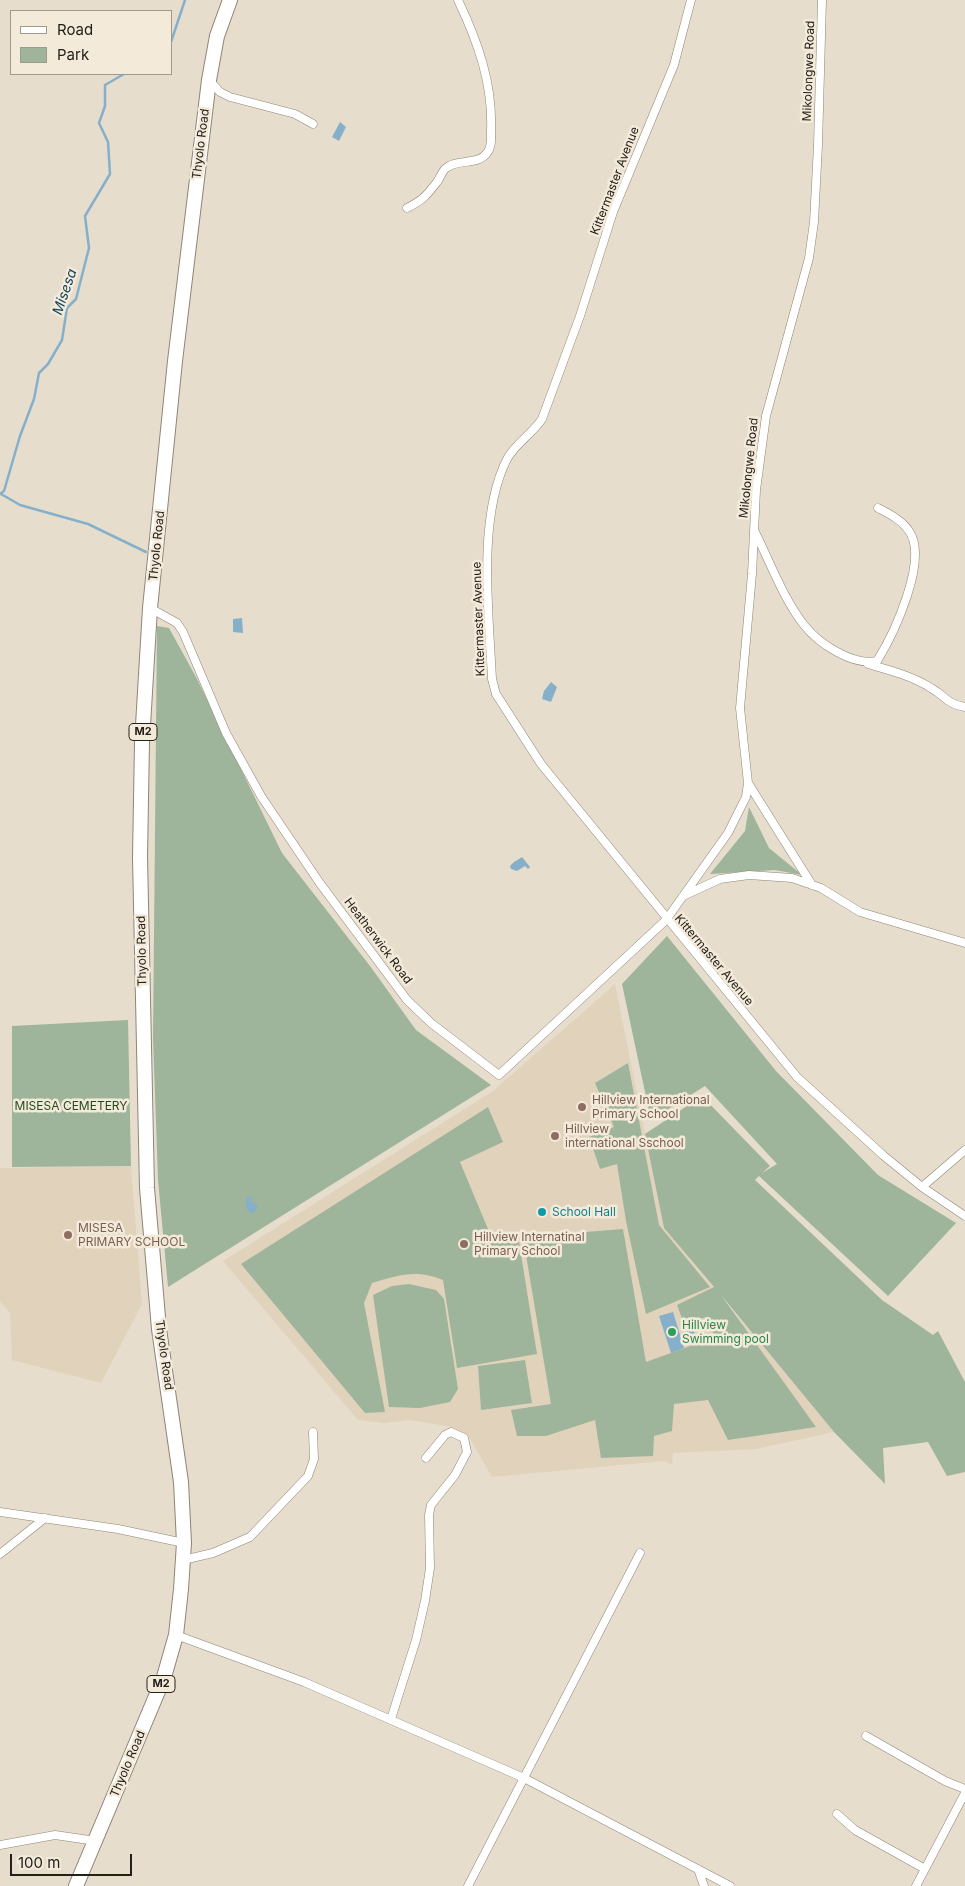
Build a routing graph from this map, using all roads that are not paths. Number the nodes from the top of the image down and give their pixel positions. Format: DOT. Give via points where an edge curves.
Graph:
graph roads {
  1 [pos="230,0"];
  2 [pos="458,0"];
  3 [pos="691,0"];
  4 [pos="822,0"];
  5 [pos="209,80"];
  6 [pos="313,124"];
  7 [pos="406,208"];
  8 [pos="878,508"];
  9 [pos="754,529"];
  10 [pos="150,608"];
  11 [pos="864,663"];
  12 [pos="965,707"];
  13 [pos="748,783"];
  14 [pos="812,885"];
  15 [pos="681,897"];
  16 [pos="666,920"];
  17 [pos="965,942"];
  18 [pos="965,1150"];
  19 [pos="922,1187"];
  20 [pos="965,1216"];
  21 [pos="313,1432"];
  22 [pos="426,1458"];
  23 [pos="0,1512"];
  24 [pos="45,1518"];
  25 [pos="184,1543"];
  26 [pos="640,1553"];
  27 [pos="0,1554"];
  28 [pos="183,1560"];
  29 [pos="176,1635"];
  30 [pos="391,1719"];
  31 [pos="866,1736"];
  32 [pos="524,1778"];
  33 [pos="965,1791"];
  34 [pos="837,1814"];
  35 [pos="96,1841"];
  36 [pos="0,1845"];
  37 [pos="926,1869"];
  38 [pos="698,1870"];
  39 [pos="76,1886"];
  40 [pos="468,1886"];
  41 [pos="704,1886"];
  42 [pos="730,1886"];
  43 [pos="916,1886"];
  1 -- 5 [label="highway, Thyolo Road / M2" via="217,36"];
  2 -- 7 [label="street" via="482,56 488,80 491,146 480,159 454,163 445,169 425,199"];
  3 -- 16 [label="street, Kittermaster Avenue" via="674,65 612,212 580,316 542,419 534,431 514,448 501,473 492,504 488,578 492,679 496,694 541,764"];
  4 -- 9 [label="street, Mikolongwe Road" via="814,222 809,258 766,416"];
  5 -- 6 [label="street" via="230,97 295,114"];
  5 -- 10 [label="highway, Thyolo Road / M2" via="175,361"];
  8 -- 11 [label="street" via="899,520 909,531 914,559 911,583 888,644 877,661"];
  9 -- 11 [label="street" via="805,627 841,655"];
  9 -- 13 [label="street, Mikolongwe Road" via="740,708"];
  10 -- 16 [label="street, Heatherwick Road" via="177,623 183,632 226,733 260,796 319,882 408,1000 431,1023 499,1074"];
  10 -- 25 [label="highway, Thyolo Road / M2" via="142,742 140,857 147,1188 159,1329 180,1468"];
  11 -- 12 [label="street" via="904,675 932,688 951,704"];
  13 -- 14 [label="street"];
  13 -- 15 [label="street, Mikolongwe Road" via="742,810"];
  14 -- 15 [label="street" via="792,878 749,876 720,879"];
  14 -- 17 [label="street" via="860,912"];
  15 -- 16 [label="street, Mikolongwe Road"];
  16 -- 19 [label="street, Kittermaster Avenue" via="797,1077"];
  18 -- 19 [label="street"];
  19 -- 20 [label="street, Kittermaster Avenue"];
  21 -- 28 [label="street" via="314,1459 308,1476 250,1537 212,1553"];
  22 -- 30 [label="street" via="445,1435 451,1432 464,1438 467,1452 455,1475 431,1505 430,1568 425,1601"];
  23 -- 24 [label="street"];
  24 -- 25 [label="street"];
  24 -- 27 [label="street"];
  25 -- 28 [label="highway, Thyolo Road / M2"];
  26 -- 32 [label="street"];
  28 -- 29 [label="highway, Thyolo Road / M2"];
  29 -- 30 [label="street" via="304,1682"];
  29 -- 35 [label="highway, Thyolo Road / M2" via="164,1677"];
  30 -- 32 [label="street"];
  31 -- 33 [label="street"];
  32 -- 38 [label="street"];
  32 -- 40 [label="street"];
  33 -- 37 [label="street"];
  34 -- 37 [label="street" via="855,1830"];
  35 -- 36 [label="street" via="55,1835"];
  35 -- 39 [label="highway, Thyolo Road / M2"];
  37 -- 43 [label="street"];
  38 -- 41 [label="street"];
  38 -- 42 [label="street"];
}
